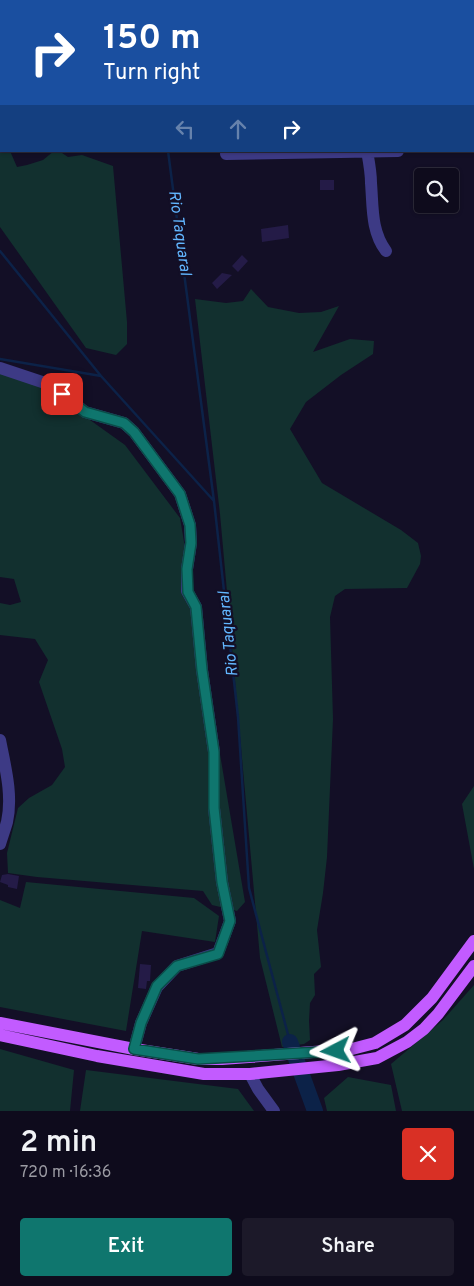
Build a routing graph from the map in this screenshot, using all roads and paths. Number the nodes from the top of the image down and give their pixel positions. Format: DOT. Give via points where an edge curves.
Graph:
graph roads {
  1 [pos="367,152"];
  2 [pos="226,154"];
  3 [pos="386,251"];
  4 [pos="0,368"];
  5 [pos="0,740"];
  6 [pos="0,844"];
  7 [pos="474,941"];
  8 [pos="474,966"];
  9 [pos="0,1022"];
  10 [pos="0,1035"];
  11 [pos="134,1049"];
  12 [pos="250,1074"];
  13 [pos="274,1111"];
  1 -- 2 [label="street"];
  1 -- 3 [label="street" via="374,225"];
  4 -- 11 [label="street" via="54,386 85,412 124,423 180,494 190,525 188,592 196,607 214,752 214,808 222,882 230,921 218,954 177,966 157,986"];
  5 -- 6 [label="street" via="8,785 8,820"];
  7 -- 11 [label="main road" via="432,998 405,1026 375,1043 352,1049 198,1059"];
  8 -- 12 [label="main road" via="424,1029 377,1058 311,1069"];
  9 -- 11 [label="main road"];
  10 -- 12 [label="main road" via="169,1069 204,1074"];
  12 -- 13 [label="street"];
}
